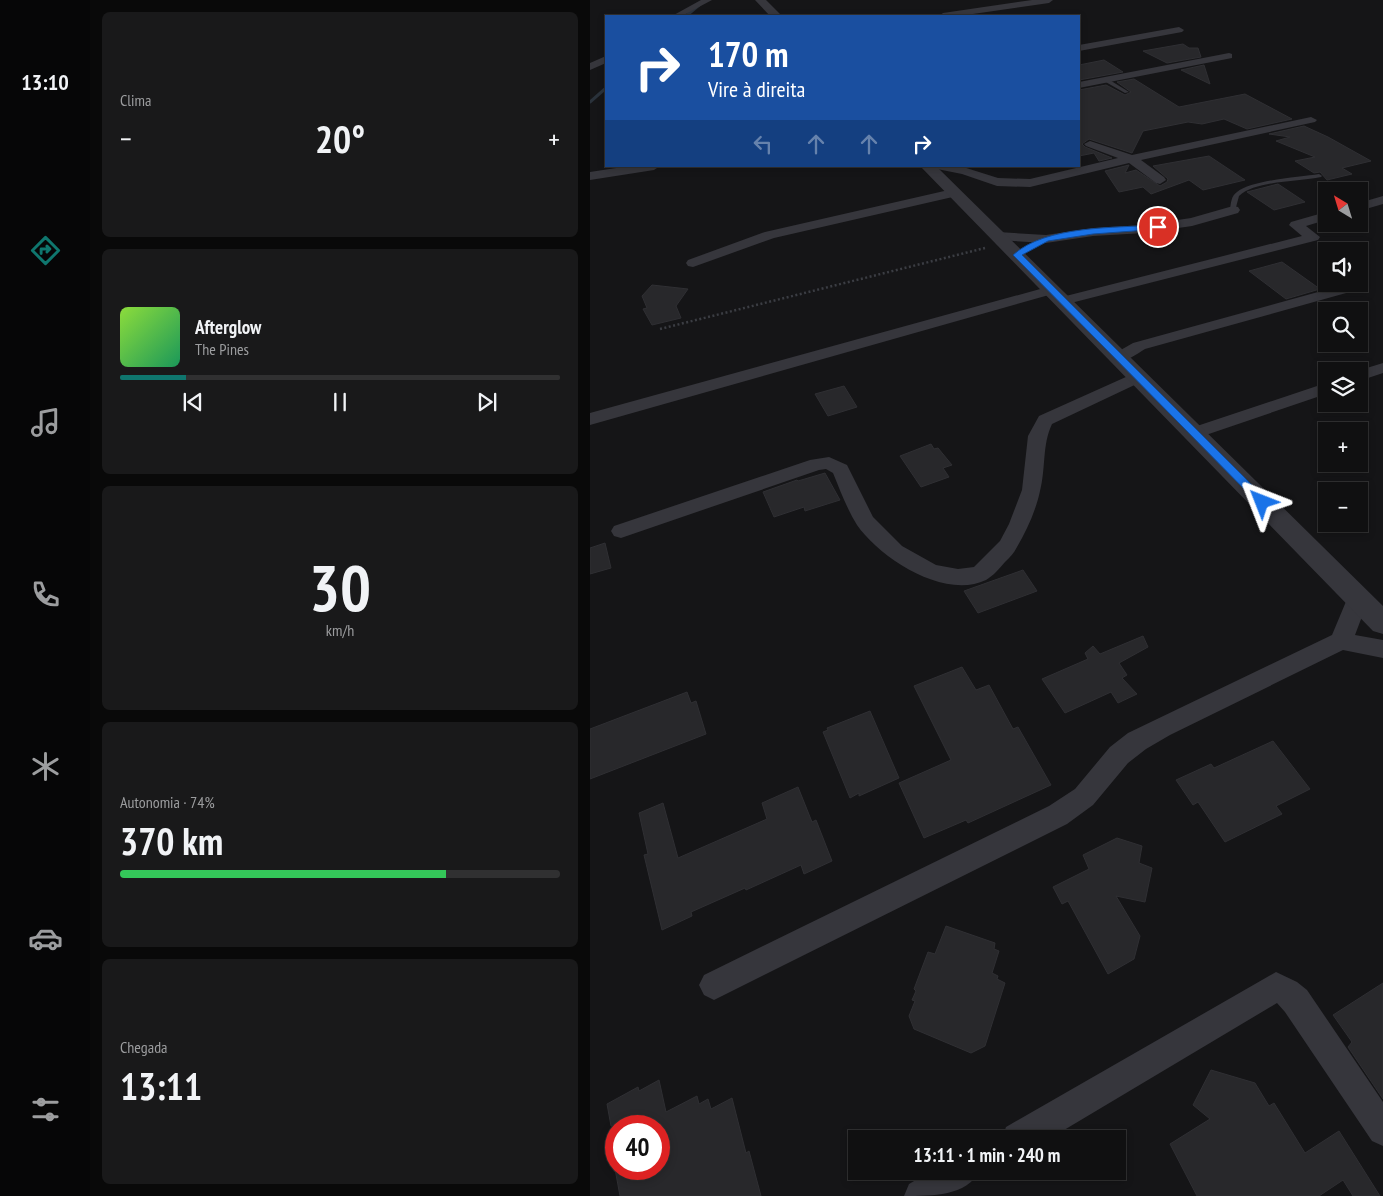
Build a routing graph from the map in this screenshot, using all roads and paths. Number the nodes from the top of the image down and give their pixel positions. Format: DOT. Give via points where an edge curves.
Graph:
graph roads {
  1 [pos="708,0"];
  2 [pos="760,0"];
  3 [pos="1049,0"];
  4 [pos="678,15"];
  5 [pos="775,15"];
  6 [pos="950,15"];
  7 [pos="1179,30"];
  8 [pos="1080,48"];
  9 [pos="1229,56"];
  10 [pos="605,60"];
  11 [pos="590,67"];
  12 [pos="1106,80"];
  13 [pos="1080,85"];
  14 [pos="1127,92"];
  15 [pos="1311,120"];
  16 [pos="1090,144"];
  17 [pos="1132,159"];
  18 [pos="648,167"];
  19 [pos="928,167"];
  20 [pos="946,167"];
  21 [pos="590,176"];
  22 [pos="1318,176"];
  23 [pos="1160,180"];
  24 [pos="953,193"];
  25 [pos="1383,200"];
  26 [pos="1368,204"];
  27 [pos="1233,210"];
  28 [pos="1318,218"];
  29 [pos="1046,239"];
  30 [pos="1007,244"];
  31 [pos="693,263"];
  32 [pos="1334,292"];
  33 [pos="1057,295"];
  34 [pos="660,329"];
  35 [pos="1111,351"];
  36 [pos="1383,368"];
  37 [pos="1368,373"];
  38 [pos="1138,377"];
  39 [pos="1318,391"];
  40 [pos="590,419"];
  41 [pos="1194,434"];
  42 [pos="621,531"];
  43 [pos="1358,598"];
  44 [pos="1383,623"];
  45 [pos="1341,641"];
  46 [pos="1383,649"];
  47 [pos="714,985"];
  48 [pos="1033,1130"];
  49 [pos="1383,1130"];
  50 [pos="948,1180"];
  51 [pos="921,1196"];
  1 -- 4 [label="street"];
  2 -- 5 [label="street"];
  3 -- 6 [label="street"];
  7 -- 8 [label="street"];
  9 -- 12 [label="street"];
  10 -- 11 [label="street"];
  12 -- 13 [label="street"];
  12 -- 14 [label="lane"];
  15 -- 17 [label="street"];
  16 -- 17 [label="street"];
  17 -- 20 [label="street" via="1020,184 997,182"];
  17 -- 23 [label="street"];
  18 -- 21 [label="street"];
  19 -- 24 [label="street"];
  22 -- 27 [label="lane" via="1240,192 1234,198"];
  24 -- 30 [label="street"];
  24 -- 31 [label="street" via="770,235"];
  25 -- 26 [label="street"];
  27 -- 29 [label="street" via="1172,226"];
  28 -- 33 [label="street" via="1296,225 1313,237"];
  29 -- 30 [label="street"];
  29 -- 30 [label="street"];
  30 -- 33 [label="street"];
  30 -- 34 [label="path"];
  32 -- 35 [label="street" via="1140,346"];
  33 -- 35 [label="street"];
  33 -- 40 [label="street"];
  35 -- 38 [label="street"];
  36 -- 37 [label="street"];
  38 -- 41 [label="street"];
  38 -- 42 [label="street" via="1045,420 1037,436 1031,490 1019,524 1008,546 979,574 958,577 931,572 895,551 865,521 840,469 829,464 817,464"];
  39 -- 41 [label="street"];
  41 -- 43 [label="street"];
  43 -- 44 [label="street"];
  43 -- 45 [label="street"];
  45 -- 46 [label="street"];
  45 -- 47 [label="street" via="1137,741 1119,755 1084,797 1058,815"];
  48 -- 49 [label="street" via="1276,987 1296,1001"];
  50 -- 51 [label="street"];
}
